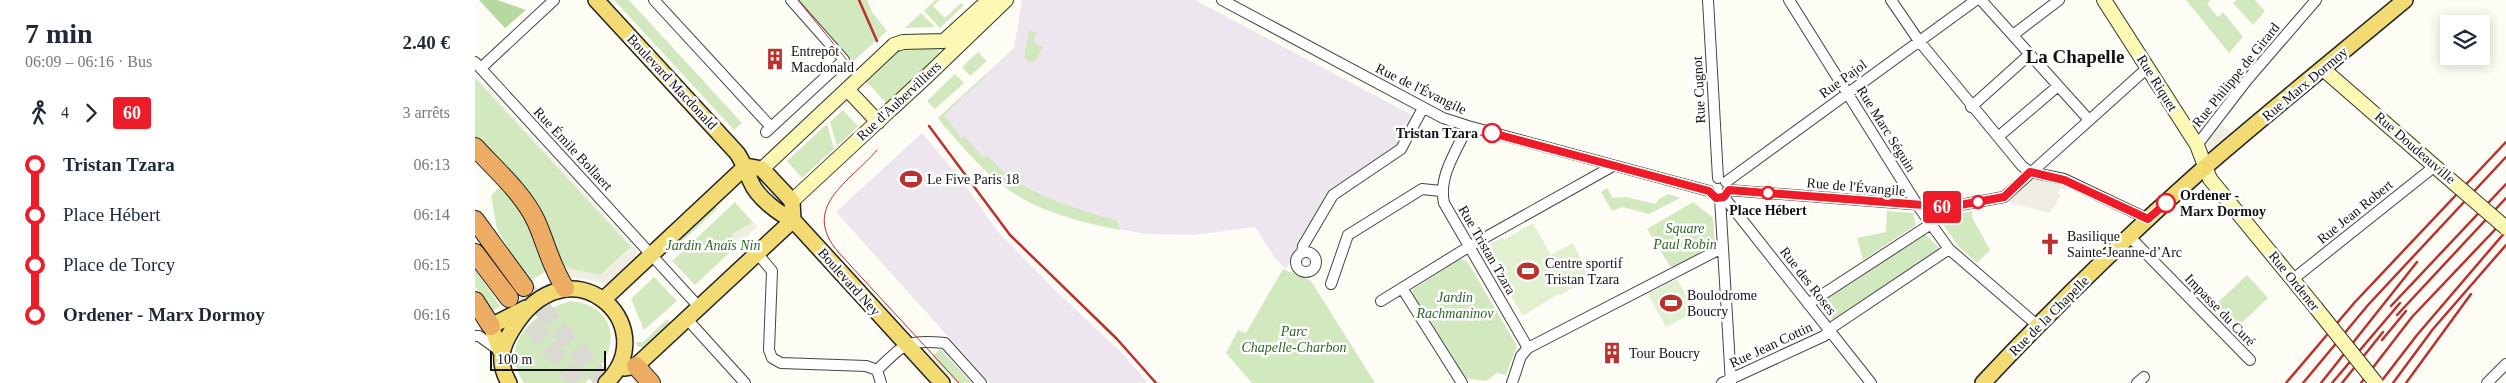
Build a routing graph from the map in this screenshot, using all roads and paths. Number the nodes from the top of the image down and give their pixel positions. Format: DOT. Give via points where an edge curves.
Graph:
graph roads {
  1 [pos="554,0"];
  2 [pos="596,0"];
  3 [pos="654,0"];
  4 [pos="791,0"];
  5 [pos="989,0"];
  6 [pos="1006,0"];
  7 [pos="1222,0"];
  8 [pos="1708,0"];
  9 [pos="1789,0"];
  10 [pos="1891,0"];
  11 [pos="1976,0"];
  12 [pos="1981,0"];
  13 [pos="2059,0"];
  14 [pos="2104,0"];
  15 [pos="2316,0"];
  16 [pos="2405,0"];
  17 [pos="2013,35"];
  18 [pos="1919,41"];
  19 [pos="2030,54"];
  20 [pos="478,65"];
  21 [pos="2323,69"];
  22 [pos="2144,71"];
  23 [pos="2058,86"];
  24 [pos="847,89"];
  25 [pos="1847,93"];
  26 [pos="1971,107"];
  27 [pos="1423,108"];
  28 [pos="2089,120"];
  29 [pos="877,122"];
  30 [pos="1468,126"];
  31 [pos="1998,137"];
  32 [pos="2197,145"];
  33 [pos="475,147"];
  34 [pos="746,166"];
  35 [pos="1613,166"];
  36 [pos="2435,166"];
  37 [pos="762,168"];
  38 [pos="2030,172"];
  39 [pos="2207,174"];
  40 [pos="1723,189"];
  41 [pos="1441,191"];
  42 [pos="1709,191"];
  43 [pos="791,202"];
  44 [pos="1918,206"];
  45 [pos="2148,219"];
  46 [pos="475,220"];
  47 [pos="793,220"];
  48 [pos="1931,224"];
  49 [pos="2506,228"];
  50 [pos="2129,236"];
  51 [pos="1470,246"];
  52 [pos="1723,248"];
  53 [pos="1949,249"];
  54 [pos="475,253"];
  55 [pos="757,253"];
  56 [pos="1302,253"];
  57 [pos="650,255"];
  58 [pos="2292,280"];
  59 [pos="1331,284"];
  60 [pos="524,287"];
  61 [pos="565,288"];
  62 [pos="1402,288"];
  63 [pos="509,298"];
  64 [pos="604,299"];
  65 [pos="475,301"];
  66 [pos="1381,301"];
  67 [pos="1808,304"];
  68 [pos="530,306"];
  69 [pos="699,307"];
  70 [pos="687,319"];
  71 [pos="2037,325"];
  72 [pos="1829,330"];
  73 [pos="482,332"];
  74 [pos="905,344"];
  75 [pos="1528,348"];
  76 [pos="501,352"];
  77 [pos="2250,360"];
  78 [pos="2506,364"];
  79 [pos="627,367"];
  80 [pos="877,370"];
  81 [pos="1728,382"];
  82 [pos="509,383"];
  83 [pos="606,383"];
  84 [pos="651,383"];
  85 [pos="745,383"];
  86 [pos="881,383"];
  87 [pos="942,383"];
  88 [pos="981,383"];
  89 [pos="1462,383"];
  90 [pos="1512,383"];
  91 [pos="1871,383"];
  92 [pos="1983,383"];
  93 [pos="2376,383"];
  94 [pos="2487,383"];
  1 -- 20 [label="street"];
  2 -- 34 [label="main road, Boulevard Macdonald"];
  3 -- 4 [label="street" via="768,129 844,60"];
  5 -- 24 [label="main road, Rue d'Aubervilliers, bridge" via="944,41 894,45"];
  6 -- 29 [label="main road, Rue d'Aubervilliers, bridge"];
  7 -- 27 [label="street, Rue de l'Évangile"];
  8 -- 40 [label="street, Rue Cugnot"];
  9 -- 25 [label="street, Rue Marc Séguin"];
  10 -- 18 [label="street"];
  11 -- 18 [label="street, Rue Pajol"];
  12 -- 17 [label="street"];
  13 -- 17 [label="street"];
  14 -- 32 [label="main road, Rue Riquet"];
  15 -- 32 [label="street, Rue Philippe de Girard" via="2247,80"];
  16 -- 21 [label="main road, Rue Marx Dormoy"];
  17 -- 19 [label="street"];
  18 -- 25 [label="street, Rue Pajol"];
  18 -- 26 [label="street"];
  19 -- 23 [label="street"];
  19 -- 26 [label="street"];
  20 -- 57 [label="street, Rue Émile Bollaert"];
  21 -- 36 [label="main road, Rue Doudeauville"];
  21 -- 39 [label="main road, Rue Marx Dormoy"];
  22 -- 28 [label="street, Rue de l'Évangile"];
  23 -- 28 [label="street"];
  23 -- 31 [label="street"];
  24 -- 29 [label="main road"];
  24 -- 37 [label="main road, Rue d'Aubervilliers"];
  25 -- 40 [label="street, Rue Pajol"];
  25 -- 44 [label="street, Rue Marc Séguin"];
  26 -- 31 [label="street"];
  27 -- 30 [label="street, Rue de l'Évangile"];
  27 -- 56 [label="street" via="1401,149 1328,201"];
  28 -- 38 [label="street, Rue de l'Évangile"];
  29 -- 43 [label="main road, Rue d'Aubervilliers"];
  30 -- 35 [label="street, Rue de l'Évangile"];
  30 -- 41 [label="street"];
  31 -- 38 [label="street"];
  32 -- 39 [label="main road, Rue Riquet"];
  33 -- 61 [label="highway" via="519,196 535,220"];
  34 -- 37 [label="main road"];
  34 -- 47 [label="main road, Boulevard Macdonald" via="751,184 779,214"];
  34 -- 57 [label="main road"];
  35 -- 42 [label="street, Rue de l'Évangile"];
  35 -- 51 [label="street"];
  36 -- 49 [label="main road, Rue Doudeauville, bridge"];
  36 -- 58 [label="street, Rue Jean Robert"];
  37 -- 43 [label="main road"];
  38 -- 44 [label="street, Rue de l'Évangile" via="2004,197 1949,207"];
  38 -- 45 [label="street" via="2064,180"];
  39 -- 45 [label="main road, Rue de la Chapelle"];
  39 -- 58 [label="main road, Rue Ordener"];
  40 -- 42 [label="street" via="1713,196"];
  40 -- 42 [label="street" via="1711,181"];
  40 -- 44 [label="street, Rue de l'Évangile"];
  40 -- 52 [label="street, Rue Cugnot"];
  40 -- 67 [label="street, Rue des Roses"];
  41 -- 51 [label="street, Rue Tristan Tzara" via="1444,203"];
  41 -- 59 [label="street" via="1421,189 1348,235"];
  43 -- 47 [label="main road"];
  44 -- 48 [label="street, Rue Marc Séguin"];
  45 -- 50 [label="main road, Rue de la Chapelle"];
  46 -- 60 [label="highway"];
  47 -- 55 [label="main road"];
  47 -- 74 [label="main road, Boulevard Ney"];
  48 -- 53 [label="street, Rue Marc Séguin"];
  48 -- 67 [label="street"];
  50 -- 71 [label="main road, Rue de la Chapelle"];
  50 -- 77 [label="street, Impasse du Curé"];
  51 -- 62 [label="street"];
  51 -- 75 [label="street, Rue Tristan Tzara"];
  52 -- 75 [label="street"];
  52 -- 81 [label="street, Rue Cugnot"];
  53 -- 71 [label="street, Rue Marc Séguin"];
  53 -- 72 [label="street, Rue Jean Cottin"];
  54 -- 63 [label="highway"];
  55 -- 69 [label="main road"];
  55 -- 80 [label="street" via="772,271 769,350 772,358 781,363 866,366"];
  57 -- 64 [label="main road"];
  57 -- 69 [label="street, Rue Émile Bollaert"];
  58 -- 93 [label="main road, Rue Ordener, bridge"];
  61 -- 64 [label="main road" via="593,293"];
  61 -- 68 [label="main road" via="553,291"];
  62 -- 66 [label="street"];
  62 -- 89 [label="street"];
  64 -- 79 [label="main road" via="619,318"];
  65 -- 73 [label="highway"];
  67 -- 72 [label="street, Rue des Roses"];
  68 -- 73 [label="main road"];
  68 -- 76 [label="main road" via="516,322"];
  69 -- 70 [label="main road"];
  70 -- 79 [label="main road"];
  70 -- 85 [label="street"];
  71 -- 92 [label="main road, Rue de la Chapelle"];
  72 -- 81 [label="street, Rue Jean Cottin" via="1824,336"];
  72 -- 91 [label="street, Rue des Roses"];
  73 -- 76 [label="main road"];
  74 -- 80 [label="street"];
  74 -- 87 [label="main road, Boulevard Ney"];
  74 -- 88 [label="street" via="945,343"];
  75 -- 90 [label="street" via="1521,356"];
  76 -- 82 [label="main road" via="501,365"];
  78 -- 94 [label="street"];
  79 -- 83 [label="main road"];
  79 -- 84 [label="highway"];
  80 -- 86 [label="street"];
}
